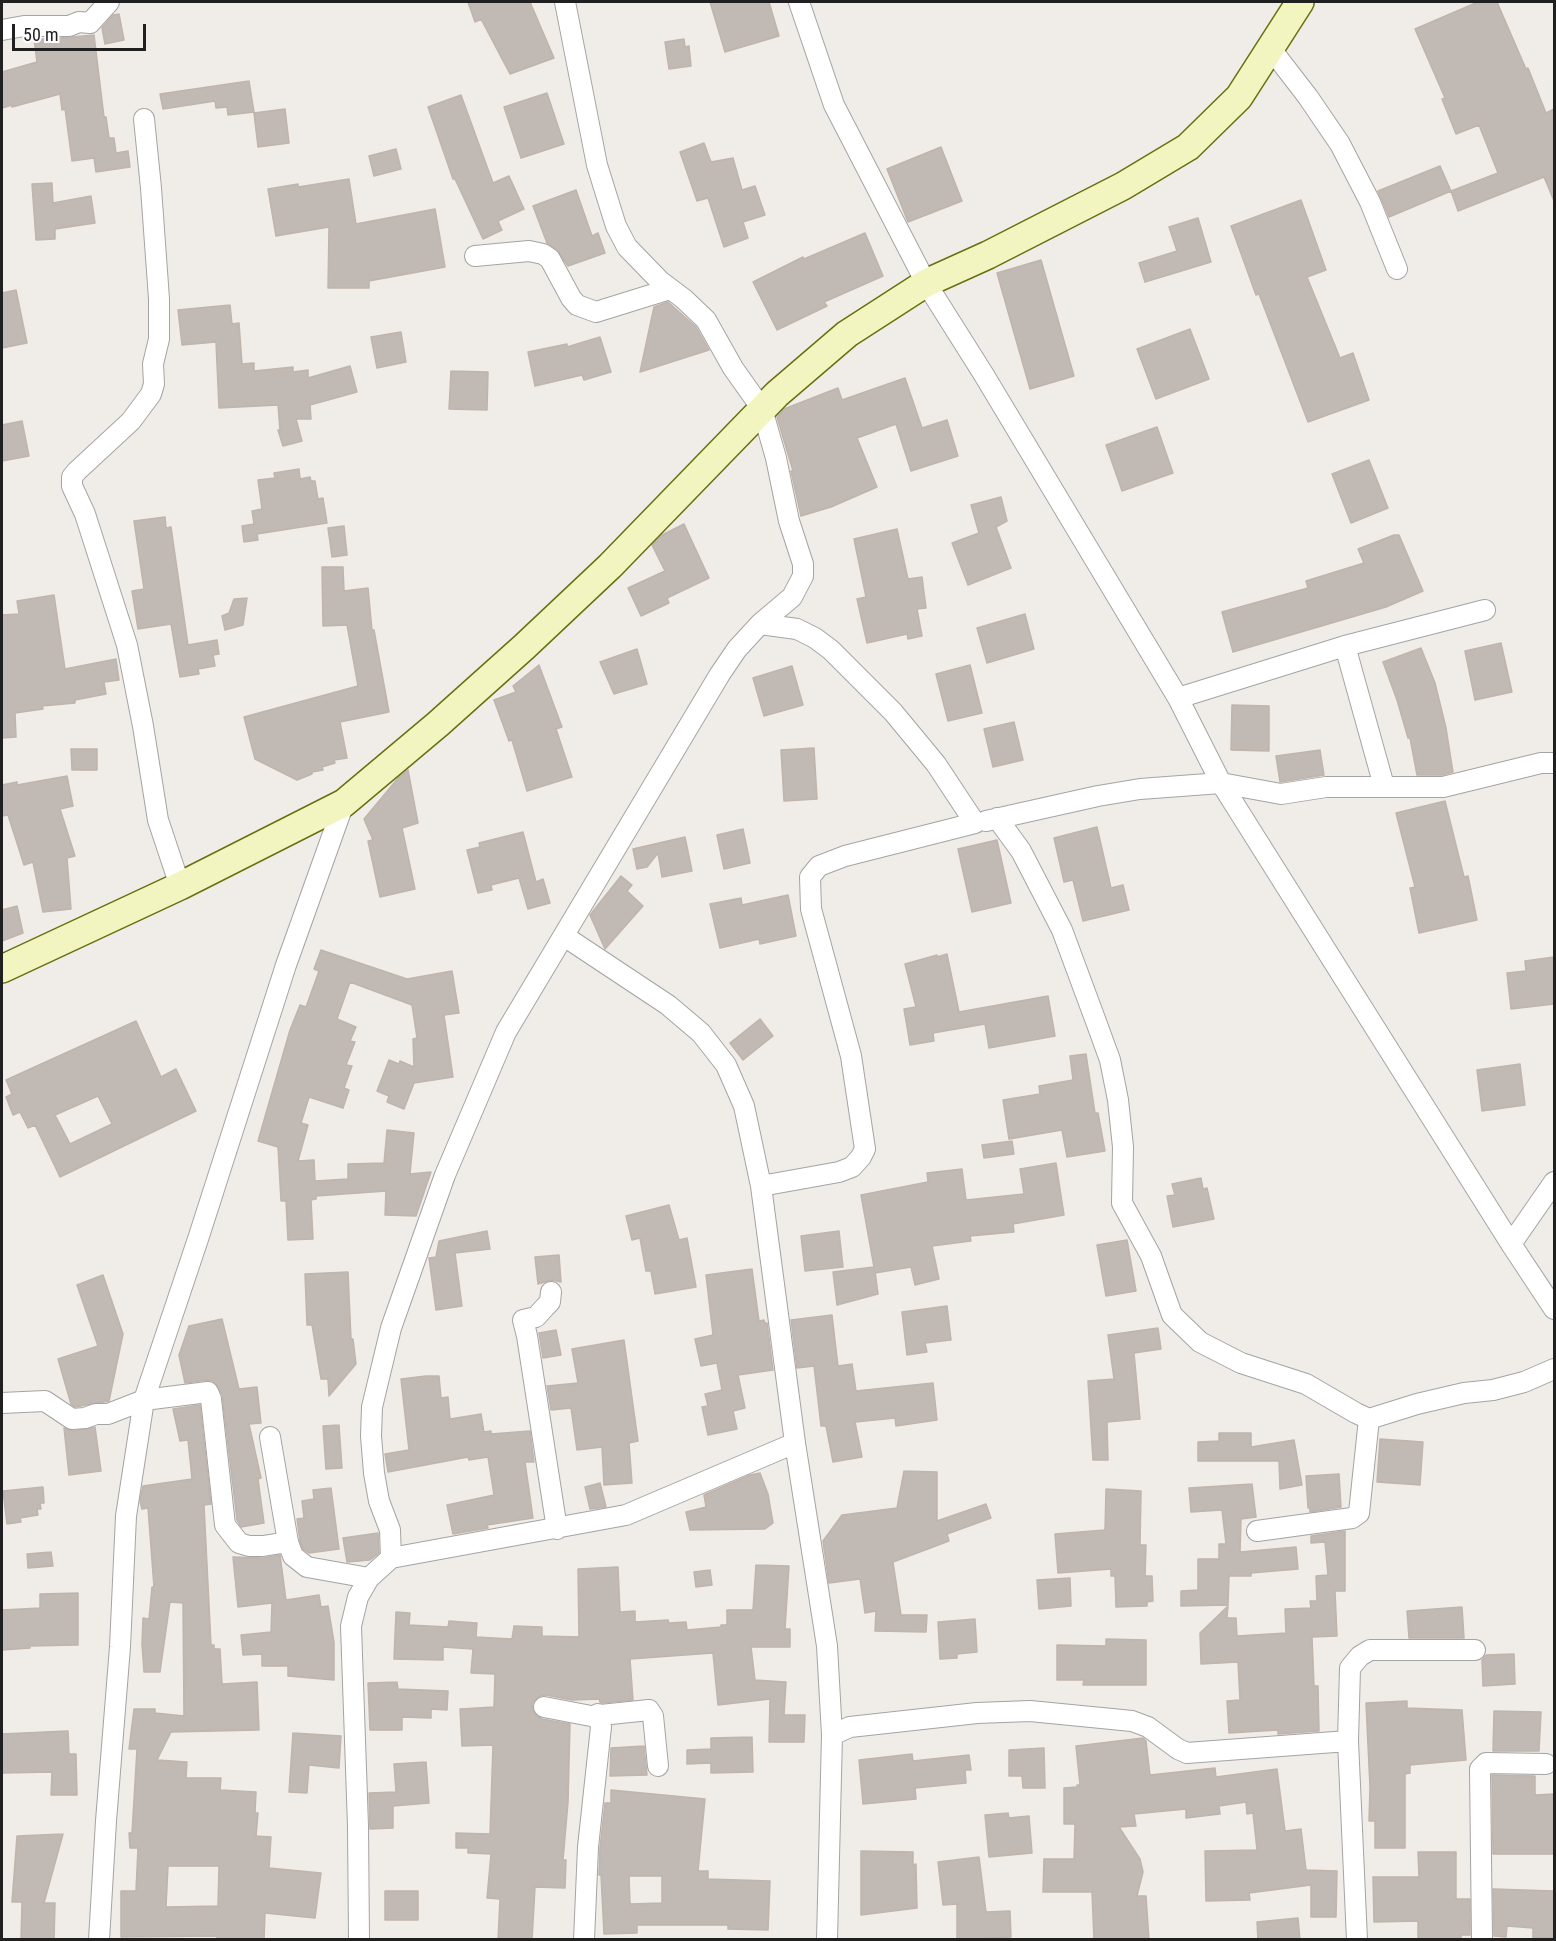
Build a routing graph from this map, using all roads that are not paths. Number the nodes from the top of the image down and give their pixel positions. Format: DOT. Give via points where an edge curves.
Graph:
graph roads {
  1 [pos="108,2"];
  2 [pos="565,2"];
  3 [pos="799,2"];
  4 [pos="1300,2"];
  5 [pos="2,30"];
  6 [pos="1271,49"];
  7 [pos="144,119"];
  8 [pos="476,256"];
  9 [pos="1396,269"];
  10 [pos="926,283"];
  11 [pos="670,289"];
  12 [pos="762,409"];
  13 [pos="1485,610"];
  14 [pos="760,624"];
  15 [pos="1345,646"];
  16 [pos="1178,699"];
  17 [pos="1554,763"];
  18 [pos="1221,783"];
  19 [pos="1384,786"];
  20 [pos="344,803"];
  21 [pos="997,818"];
  22 [pos="975,823"];
  23 [pos="180,886"];
  24 [pos="564,936"];
  25 [pos="2,969"];
  26 [pos="1554,1182"];
  27 [pos="761,1186"];
  28 [pos="1511,1244"];
  29 [pos="551,1292"];
  30 [pos="1554,1309"];
  31 [pos="1554,1370"];
  32 [pos="144,1400"];
  33 [pos="2,1403"];
  34 [pos="1369,1419"];
  35 [pos="270,1437"];
  36 [pos="795,1443"];
  37 [pos="557,1528"];
  38 [pos="1257,1531"];
  39 [pos="288,1542"];
  40 [pos="392,1558"];
  41 [pos="369,1578"];
  42 [pos="1474,1650"];
  43 [pos="544,1707"];
  44 [pos="598,1714"];
  45 [pos="832,1735"];
  46 [pos="1348,1741"];
  47 [pos="1546,1764"];
  48 [pos="658,1766"];
  49 [pos="99,1940"];
  50 [pos="359,1940"];
  51 [pos="584,1940"];
  52 [pos="827,1940"];
  53 [pos="1357,1940"];
  54 [pos="1482,1940"];
  1 -- 5 [label="street" via="90,23"];
  2 -- 11 [label="street" via="597,165 616,226 627,247"];
  3 -- 10 [label="street" via="834,105"];
  4 -- 6 [label="street"];
  6 -- 9 [label="street" via="1340,144 1371,202"];
  6 -- 10 [label="street" via="1239,97 1188,147 1123,186"];
  7 -- 23 [label="street" via="159,299 154,384 131,421 76,471 72,486 127,645 158,820"];
  8 -- 11 [label="street" via="529,251 543,254 550,259 577,305 596,312"];
  10 -- 12 [label="street" via="847,334"];
  10 -- 16 [label="street"];
  11 -- 12 [label="street" via="706,320"];
  12 -- 14 [label="street" via="803,576 792,597"];
  12 -- 20 [label="street" via="610,566 438,724"];
  13 -- 15 [label="street"];
  14 -- 22 [label="street" via="797,629 831,650 893,712 936,764"];
  14 -- 24 [label="street" via="720,674"];
  15 -- 16 [label="street"];
  15 -- 19 [label="street"];
  16 -- 18 [label="street"];
  17 -- 19 [label="street" via="1443,787"];
  18 -- 19 [label="street" via="1281,794 1326,787"];
  18 -- 21 [label="street" via="1140,789"];
  18 -- 28 [label="street"];
  20 -- 23 [label="street"];
  20 -- 32 [label="street" via="286,965"];
  21 -- 22 [label="street"];
  21 -- 34 [label="street" via="1021,851 1062,930 1110,1060 1123,1146 1122,1203 1151,1256 1172,1315 1200,1342 1241,1363 1306,1384"];
  22 -- 27 [label="street" via="845,856 819,866 810,877 811,909 851,1056 865,1149 852,1167 839,1172"];
  23 -- 25 [label="street"];
  24 -- 27 [label="street" via="668,1005 701,1033 726,1065 744,1106"];
  24 -- 40 [label="street" via="506,1032 445,1175 391,1328 372,1407 371,1436 379,1501 390,1530"];
  26 -- 28 [label="street"];
  27 -- 36 [label="street"];
  28 -- 30 [label="street"];
  29 -- 37 [label="street" via="550,1302 536,1317 523,1320"];
  31 -- 34 [label="street" via="1524,1382 1417,1404"];
  32 -- 33 [label="street" via="108,1414 72,1419 45,1401"];
  32 -- 39 [label="street" via="208,1392 225,1524 239,1543 249,1546"];
  32 -- 49 [label="street" via="126,1516"];
  34 -- 38 [label="street" via="1361,1510 1356,1516"];
  35 -- 39 [label="street"];
  36 -- 37 [label="street" via="626,1515"];
  36 -- 45 [label="street" via="827,1646"];
  37 -- 40 [label="street"];
  39 -- 41 [label="street" via="293,1556 307,1567"];
  40 -- 41 [label="street"];
  41 -- 50 [label="street" via="358,1597 351,1626"];
  42 -- 46 [label="street" via="1370,1650 1360,1656 1348,1677"];
  43 -- 44 [label="street"];
  44 -- 48 [label="street" via="649,1710"];
  44 -- 51 [label="street" via="601,1727 588,1847"];
  45 -- 46 [label="street" via="850,1727 1030,1711 1132,1721 1187,1753"];
  45 -- 52 [label="street"];
  46 -- 53 [label="street"];
  47 -- 54 [label="street" via="1486,1763 1480,1769"];
}
